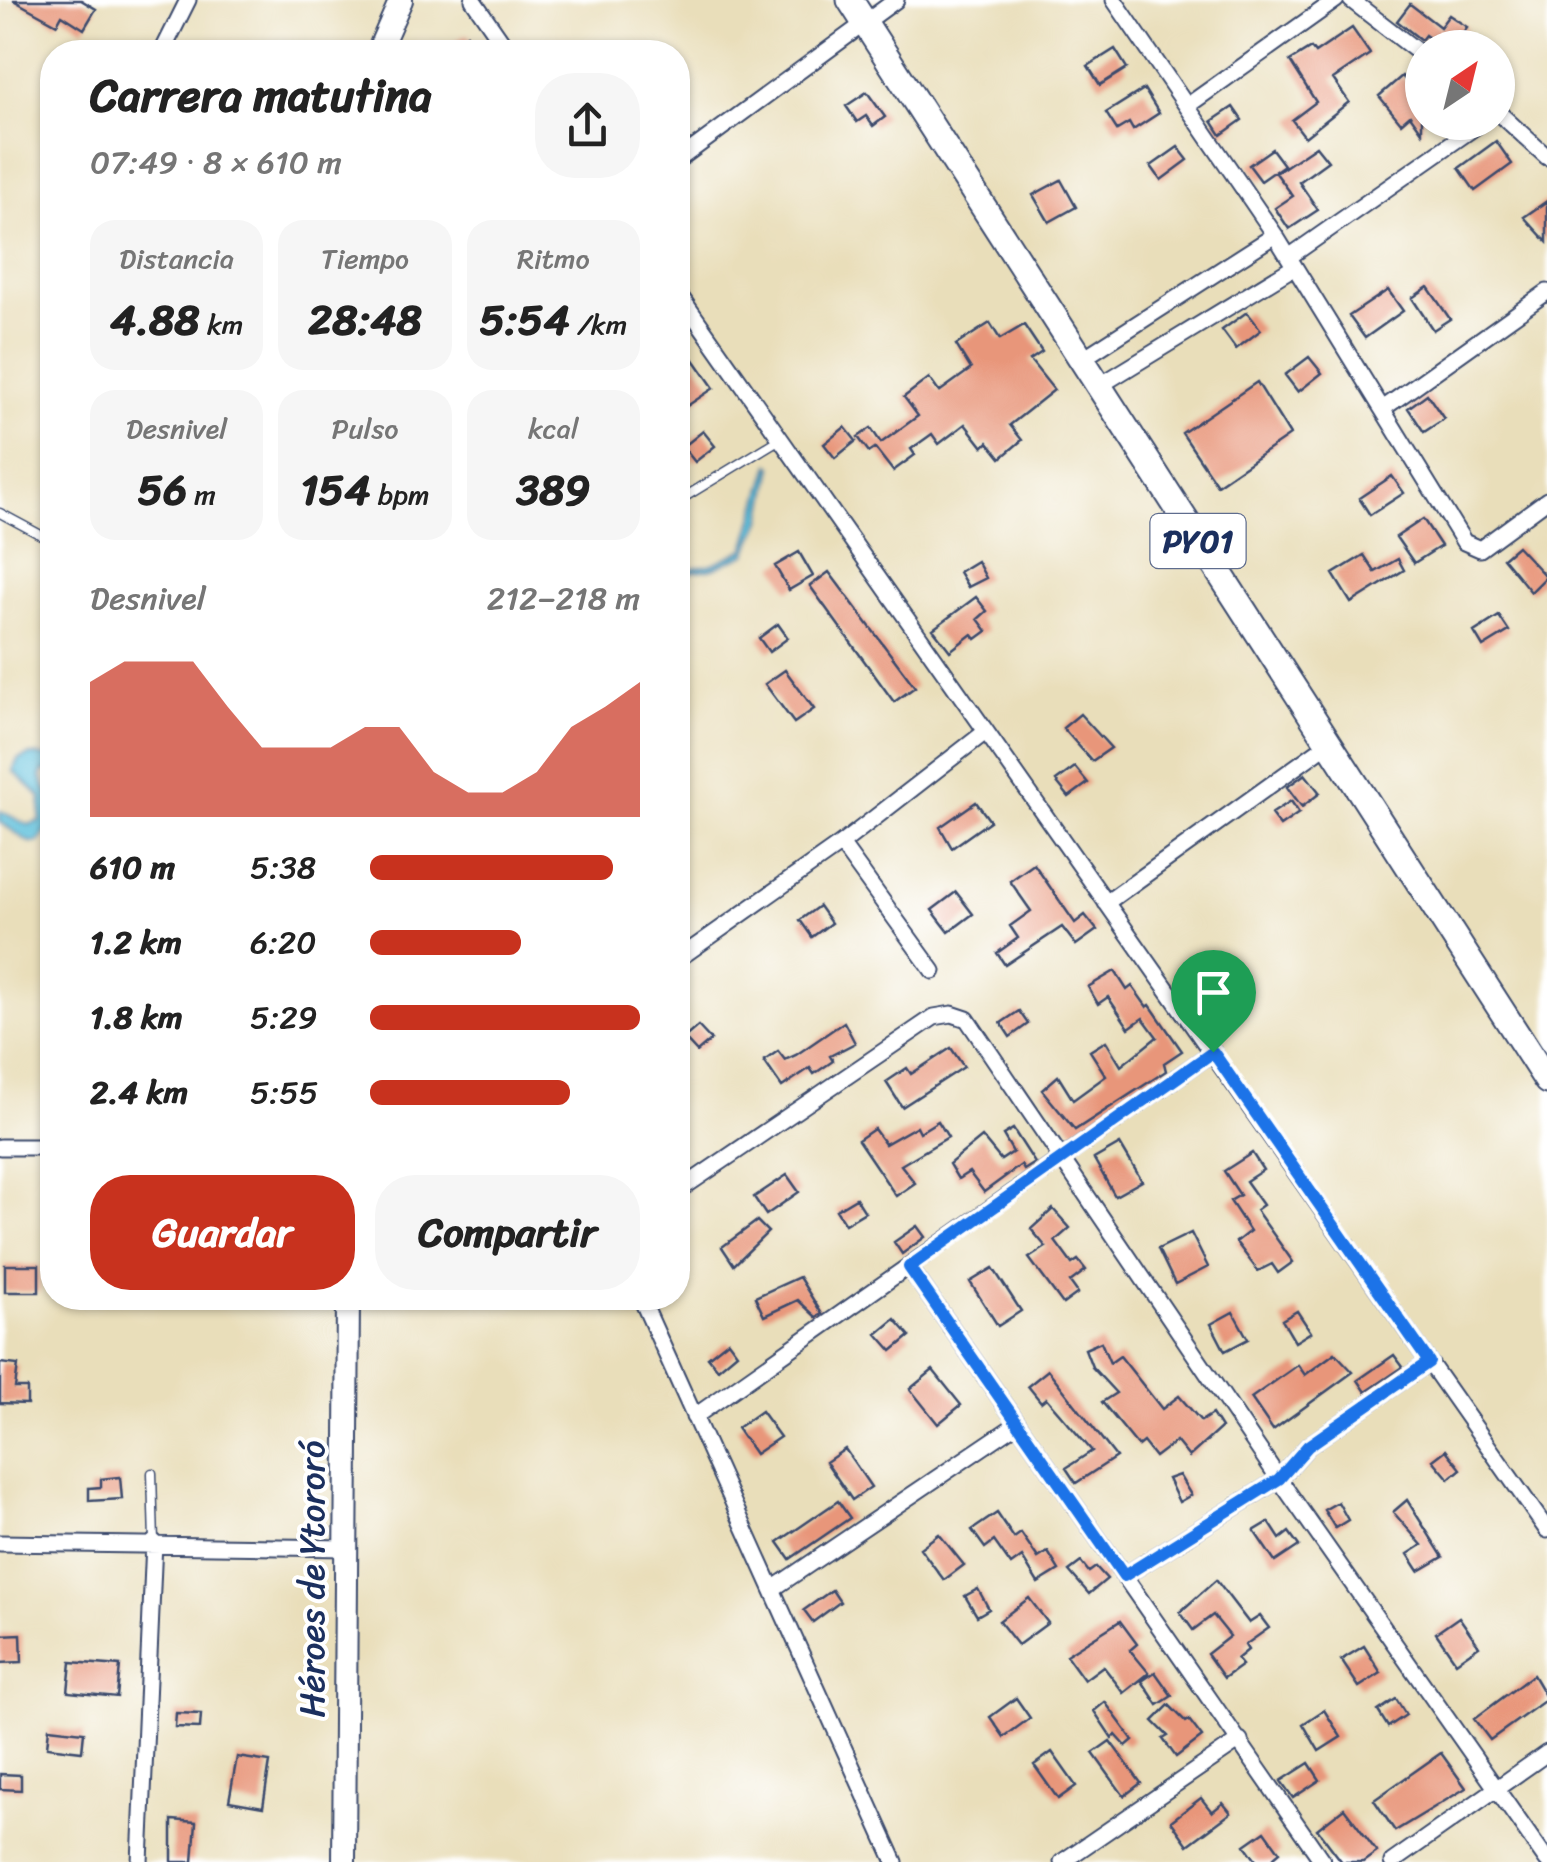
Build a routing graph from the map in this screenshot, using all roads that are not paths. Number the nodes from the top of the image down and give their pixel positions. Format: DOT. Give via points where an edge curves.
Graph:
graph roads {
  1 [pos="188,0"];
  2 [pos="401,0"];
  3 [pos="473,0"];
  4 [pos="850,0"];
  5 [pos="896,0"];
  6 [pos="1114,0"];
  7 [pos="1336,0"];
  8 [pos="1351,0"];
  9 [pos="865,24"];
  10 [pos="168,40"];
  11 [pos="383,40"];
  12 [pos="501,40"];
  13 [pos="1405,42"];
  14 [pos="1187,106"];
  15 [pos="1515,127"];
  16 [pos="1457,140"];
  17 [pos="690,151"];
  18 [pos="1547,156"];
  19 [pos="1274,235"];
  20 [pos="1291,262"];
  21 [pos="1547,292"];
  22 [pos="690,310"];
  23 [pos="1082,359"];
  24 [pos="1099,386"];
  25 [pos="1384,408"];
  26 [pos="780,439"];
  27 [pos="690,494"];
  28 [pos="1547,500"];
  29 [pos="0,514"];
  30 [pos="40,535"];
  31 [pos="984,734"];
  32 [pos="1329,742"];
  33 [pos="841,844"];
  34 [pos="1106,903"];
  35 [pos="690,951"];
  36 [pos="933,972"];
  37 [pos="1213,1052"];
  38 [pos="1547,1081"];
  39 [pos="0,1148"];
  40 [pos="40,1148"];
  41 [pos="1061,1157"];
  42 [pos="690,1184"];
  43 [pos="909,1267"];
  44 [pos="348,1310"];
  45 [pos="646,1310"];
  46 [pos="1429,1362"];
  47 [pos="694,1417"];
  48 [pos="1017,1424"];
  49 [pos="152,1473"];
  50 [pos="1279,1479"];
  51 [pos="1547,1530"];
  52 [pos="0,1542"];
  53 [pos="154,1542"];
  54 [pos="348,1548"];
  55 [pos="1124,1576"];
  56 [pos="774,1588"];
  57 [pos="1240,1740"];
  58 [pos="1547,1752"];
  59 [pos="1498,1788"];
  60 [pos="1547,1861"];
  61 [pos="140,1862"];
  62 [pos="344,1862"];
  63 [pos="896,1862"];
  64 [pos="1062,1862"];
  65 [pos="1323,1862"];
  66 [pos="1392,1862"];
  1 -- 10 [label="street"];
  2 -- 11 [label="main road"];
  3 -- 12 [label="street"];
  4 -- 9 [label="highway, PY01"];
  5 -- 9 [label="street"];
  6 -- 14 [label="street"];
  7 -- 14 [label="street"];
  8 -- 13 [label="street"];
  9 -- 17 [label="street"];
  9 -- 23 [label="highway, PY01"];
  14 -- 19 [label="street"];
  15 -- 18 [label="street"];
  16 -- 20 [label="street"];
  19 -- 20 [label="street"];
  19 -- 23 [label="street"];
  20 -- 24 [label="street"];
  20 -- 25 [label="street"];
  21 -- 25 [label="street"];
  22 -- 26 [label="street"];
  23 -- 24 [label="highway, PY01"];
  24 -- 32 [label="highway, PY01"];
  25 -- 28 [label="street" via="1472,547 1480,549"];
  26 -- 27 [label="lane"];
  26 -- 31 [label="street"];
  29 -- 30 [label="lane"];
  31 -- 33 [label="street"];
  31 -- 34 [label="street"];
  32 -- 34 [label="street"];
  32 -- 38 [label="highway, PY01"];
  33 -- 35 [label="street"];
  33 -- 36 [label="street"];
  34 -- 37 [label="street"];
  37 -- 41 [label="street"];
  37 -- 46 [label="street"];
  39 -- 40 [label="street"];
  41 -- 42 [label="street" via="967,1019 952,1014 934,1017"];
  41 -- 43 [label="street"];
  41 -- 50 [label="street"];
  43 -- 47 [label="street"];
  43 -- 48 [label="street"];
  44 -- 54 [label="main road, Héroes de Ytororó"];
  45 -- 47 [label="street"];
  46 -- 50 [label="street" via="1308,1446"];
  46 -- 51 [label="street"];
  47 -- 56 [label="street"];
  48 -- 55 [label="street"];
  48 -- 56 [label="street"];
  49 -- 53 [label="lane"];
  50 -- 55 [label="street"];
  50 -- 59 [label="street"];
  52 -- 53 [label="street"];
  53 -- 54 [label="street"];
  53 -- 61 [label="street"];
  54 -- 62 [label="main road, Héroes de Ytororó"];
  55 -- 57 [label="street"];
  56 -- 63 [label="street"];
  57 -- 64 [label="street"];
  57 -- 65 [label="street"];
  58 -- 59 [label="street"];
  59 -- 60 [label="street"];
  59 -- 66 [label="street"];
}
